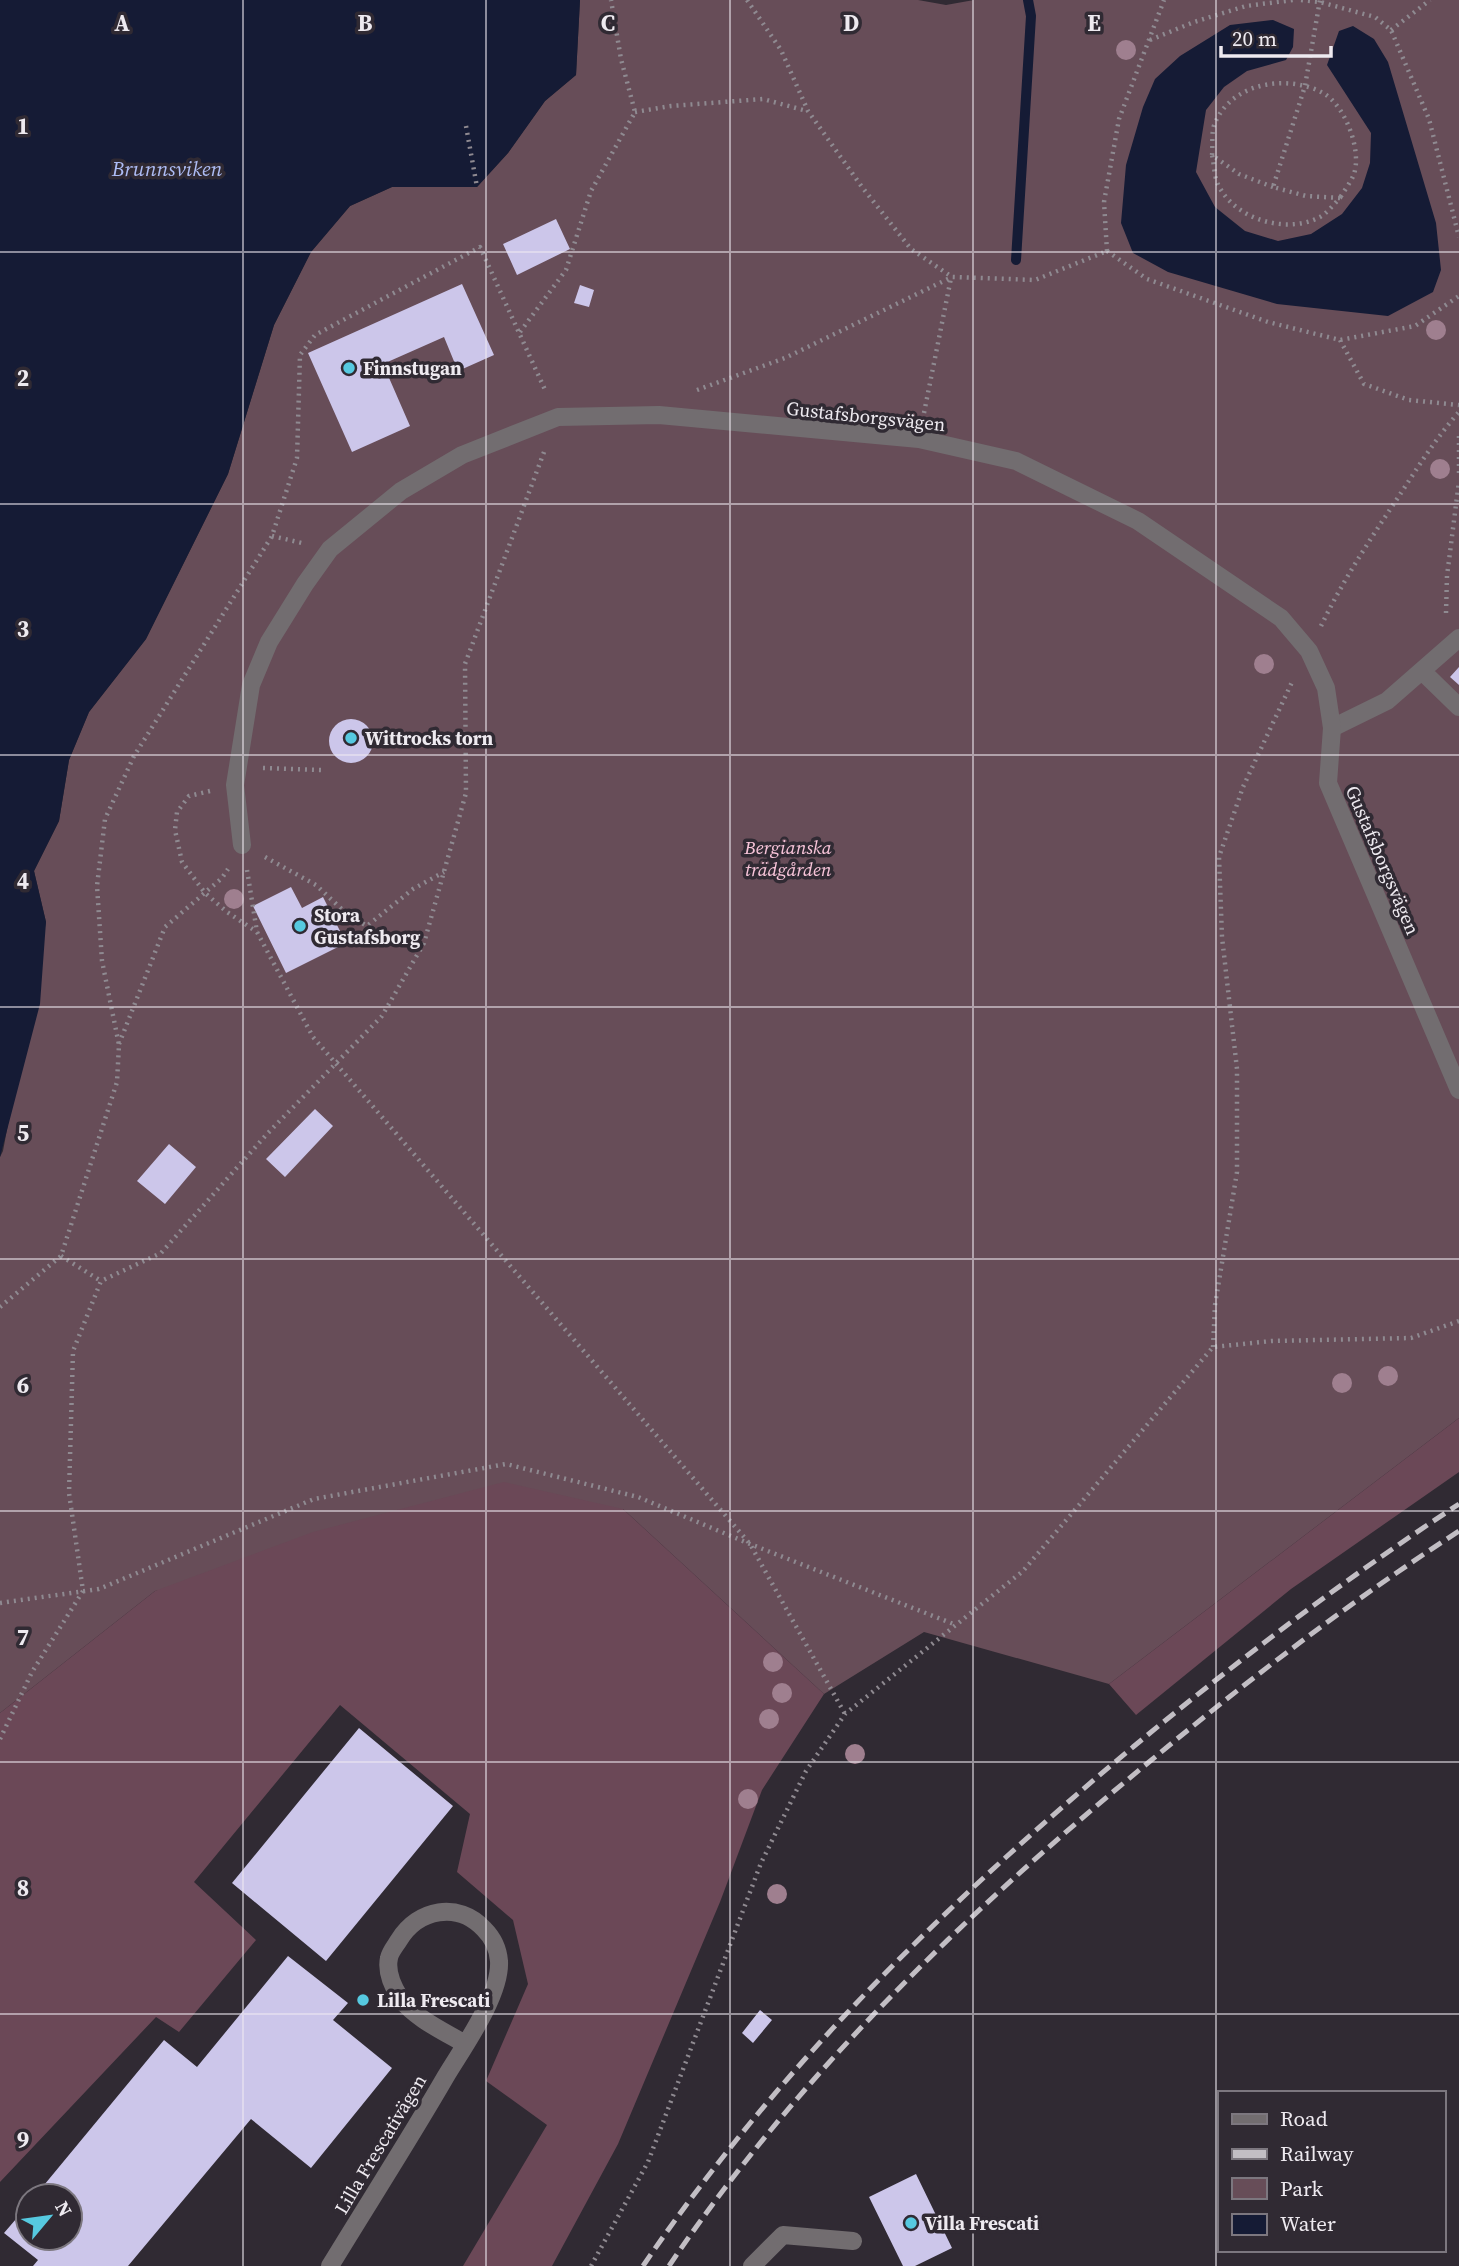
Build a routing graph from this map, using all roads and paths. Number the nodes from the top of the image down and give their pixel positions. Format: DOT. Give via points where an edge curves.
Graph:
graph roads {
  1 [pos="611,0"];
  2 [pos="747,0"];
  3 [pos="1164,0"];
  4 [pos="1293,0"];
  5 [pos="1301,0"];
  6 [pos="1430,0"];
  7 [pos="1320,1"];
  8 [pos="1391,30"];
  9 [pos="1149,41"];
  10 [pos="1304,86"];
  11 [pos="808,111"];
  12 [pos="635,112"];
  13 [pos="466,125"];
  14 [pos="1212,155"];
  15 [pos="477,187"];
  16 [pos="1273,187"];
  17 [pos="1340,198"];
  18 [pos="1459,237"];
  19 [pos="1107,251"];
  20 [pos="951,277"];
  21 [pos="1459,296"];
  22 [pos="519,333"];
  23 [pos="1340,340"];
  24 [pos="687,393"];
  25 [pos="1459,405"];
  26 [pos="1459,412"];
  27 [pos="558,417"];
  28 [pos="1459,436"];
  29 [pos="919,439"];
  30 [pos="1459,475"];
  31 [pos="1459,481"];
  32 [pos="1459,638"];
  33 [pos="1308,651"];
  34 [pos="1445,652"];
  35 [pos="1423,672"];
  36 [pos="1459,707"];
  37 [pos="1332,727"];
  38 [pos="237,767"];
  39 [pos="322,770"];
  40 [pos="189,796"];
  41 [pos="242,845"];
  42 [pos="444,872"];
  43 [pos="205,893"];
  44 [pos="257,932"];
  45 [pos="119,1045"];
  46 [pos="335,1064"];
  47 [pos="1459,1090"];
  48 [pos="61,1256"];
  49 [pos="101,1281"];
  50 [pos="0,1307"];
  51 [pos="1459,1321"];
  52 [pos="1213,1347"];
  53 [pos="750,1544"];
  54 [pos="83,1591"];
  55 [pos="0,1603"];
  56 [pos="956,1625"];
  57 [pos="845,1714"];
  58 [pos="0,1739"];
  59 [pos="465,2044"];
  60 [pos="853,2241"];
  61 [pos="330,2266"];
  62 [pos="591,2266"];
  63 [pos="752,2266"];
  1 -- 12 [label="path"];
  2 -- 11 [label="path" via="781,50"];
  3 -- 9 [label="path"];
  4 -- 9 [label="path" via="1246,5"];
  5 -- 7 [label="path"];
  6 -- 8 [label="path"];
  7 -- 8 [label="path" via="1375,17"];
  7 -- 10 [label="path"];
  8 -- 18 [label="path" via="1430,119"];
  9 -- 19 [label="path" via="1119,119 1104,202"];
  10 -- 14 [label="path" via="1252,87 1230,101 1214,123"];
  10 -- 16 [label="path"];
  10 -- 17 [label="path" via="1325,94 1351,130 1356,151 1354,175"];
  11 -- 12 [label="path" via="763,99"];
  11 -- 20 [label="path" via="911,249"];
  12 -- 22 [label="path" via="591,191 566,270"];
  13 -- 15 [label="path"];
  14 -- 16 [label="path" via="1239,174"];
  14 -- 17 [label="path" via="1217,182 1236,209 1265,221 1297,225 1322,216"];
  16 -- 17 [label="path" via="1306,196"];
  19 -- 20 [label="path" via="1035,280"];
  19 -- 23 [label="path" via="1147,279 1268,323"];
  20 -- 24 [label="path" via="785,358"];
  20 -- 29 [label="path"];
  21 -- 23 [label="path" via="1415,326"];
  22 -- 27 [label="path"];
  22 -- 45 [label="path" via="480,247 316,335 300,355 297,458 272,536 134,756 104,819 97,886 102,961"];
  23 -- 25 [label="path" via="1364,384 1409,400"];
  26 -- 33 [label="path" via="1374,533"];
  27 -- 29 [label="street, Gustafsborgsvägen" via="660,415"];
  27 -- 38 [label="street, Gustafsborgsvägen" via="461,455 401,491 330,549 270,642 251,685"];
  27 -- 42 [label="path" via="464,664 466,793"];
  28 -- 30 [label="path"];
  29 -- 33 [label="street, Gustafsborgsvägen" via="1016,461 1138,521 1281,618"];
  31 -- 34 [label="path" via="1447,576"];
  32 -- 34 [label="street"];
  33 -- 37 [label="street, Gustafsborgsvägen" via="1326,688"];
  33 -- 52 [label="path" via="1243,787 1219,857 1222,937 1237,1069 1237,1172 1215,1306"];
  34 -- 35 [label="street"];
  35 -- 36 [label="street"];
  35 -- 37 [label="street" via="1387,701"];
  37 -- 47 [label="street, Gustafsborgsvägen" via="1328,783"];
  38 -- 39 [label="path"];
  38 -- 41 [label="street, Gustafsborgsvägen" via="234,785"];
  40 -- 43 [label="path" via="177,812 175,830 182,862"];
  41 -- 42 [label="path" via="316,885 367,926 413,888"];
  41 -- 43 [label="path" via="222,878"];
  41 -- 44 [label="path"];
  42 -- 46 [label="path" via="424,943 382,1016"];
  43 -- 44 [label="path"];
  43 -- 45 [label="path" via="166,927"];
  44 -- 46 [label="path" via="313,1037"];
  45 -- 48 [label="path" via="117,1082"];
  46 -- 49 [label="path" via="161,1252"];
  46 -- 53 [label="path"];
  48 -- 49 [label="path"];
  48 -- 50 [label="path"];
  49 -- 54 [label="path" via="73,1351 69,1493"];
  51 -- 52 [label="path" via="1411,1338"];
  52 -- 56 [label="path" via="1023,1571"];
  53 -- 54 [label="path" via="638,1497 506,1464 314,1499 99,1589"];
  53 -- 56 [label="path"];
  53 -- 57 [label="path"];
  54 -- 55 [label="path"];
  54 -- 58 [label="path" via="32,1672"];
  56 -- 57 [label="path"];
  57 -- 62 [label="path" via="806,1771 761,1863 648,2162"];
  59 -- 59 [label="street, Lilla Frescativägen" via="417,2014 391,1984 389,1958 404,1931 417,1919 437,1911 466,1915 492,1937 498,1953 499,1972 488,2003"];
  59 -- 61 [label="street, Lilla Frescativägen"];
  60 -- 63 [label="street" via="783,2235"];
}
